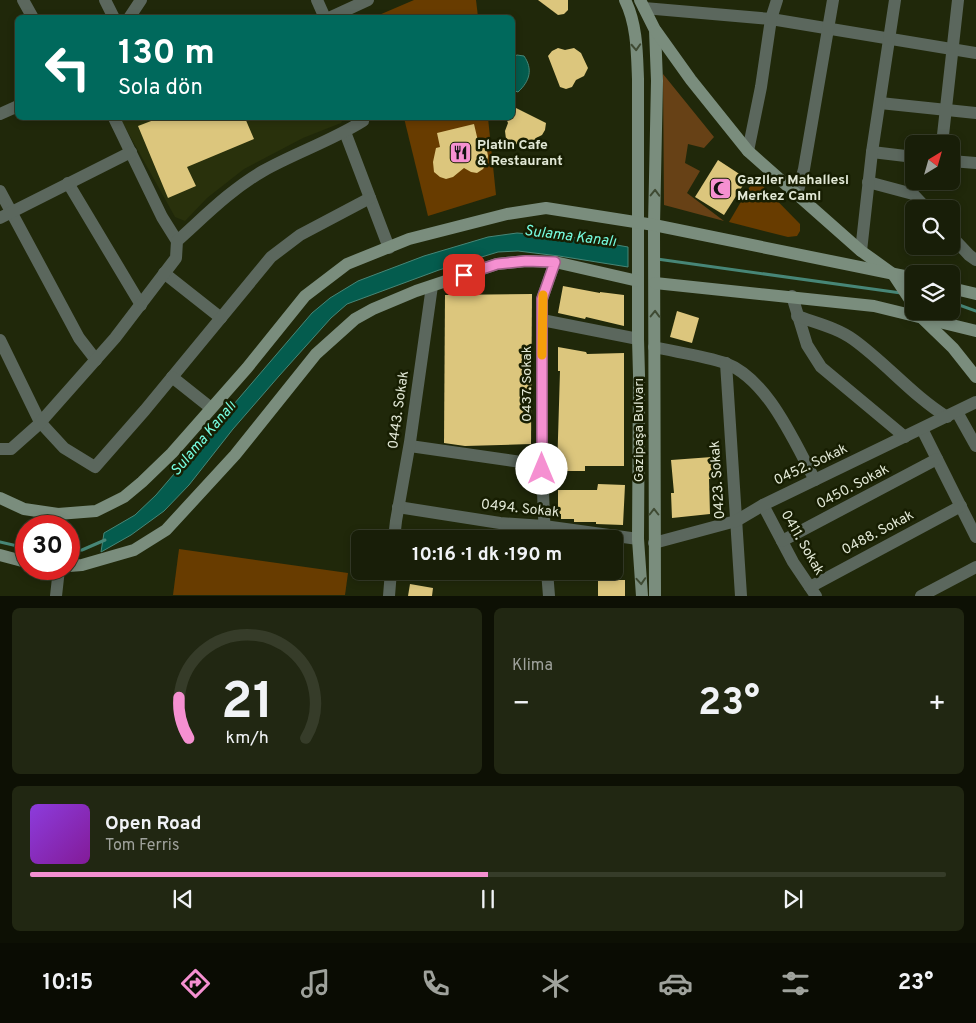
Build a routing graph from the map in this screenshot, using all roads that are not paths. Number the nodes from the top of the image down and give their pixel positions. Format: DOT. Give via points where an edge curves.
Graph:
graph roads {
  1 [pos="23,0"];
  2 [pos="105,0"];
  3 [pos="141,0"];
  4 [pos="317,0"];
  5 [pos="368,0"];
  6 [pos="625,0"];
  7 [pos="777,0"];
  8 [pos="832,0"];
  9 [pos="895,0"];
  10 [pos="958,0"];
  11 [pos="642,4"];
  12 [pos="31,15"];
  13 [pos="112,15"];
  14 [pos="131,15"];
  15 [pos="324,15"];
  16 [pos="336,15"];
  17 [pos="771,19"];
  18 [pos="828,29"];
  19 [pos="656,30"];
  20 [pos="889,38"];
  21 [pos="952,48"];
  22 [pos="976,53"];
  23 [pos="880,103"];
  24 [pos="15,107"];
  25 [pos="945,110"];
  26 [pos="1,111"];
  27 [pos="976,113"];
  28 [pos="115,120"];
  29 [pos="362,120"];
  30 [pos="345,132"];
  31 [pos="943,135"];
  32 [pos="748,151"];
  33 [pos="131,152"];
  34 [pos="872,152"];
  35 [pos="905,156"];
  36 [pos="960,162"];
  37 [pos="976,163"];
  38 [pos="868,182"];
  39 [pos="68,183"];
  40 [pos="0,191"];
  41 [pos="797,194"];
  42 [pos="370,198"];
  43 [pos="919,200"];
  44 [pos="11,211"];
  45 [pos="0,218"];
  46 [pos="639,223"];
  47 [pos="654,225"];
  48 [pos="176,242"];
  49 [pos="960,246"];
  50 [pos="389,248"];
  51 [pos="861,250"];
  52 [pos="976,260"];
  53 [pos="555,262"];
  54 [pos="164,273"];
  55 [pos="893,274"];
  56 [pos="638,275"];
  57 [pos="905,276"];
  58 [pos="655,283"];
  59 [pos="432,286"];
  60 [pos="960,290"];
  61 [pos="905,292"];
  62 [pos="976,294"];
  63 [pos="792,296"];
  64 [pos="141,304"];
  65 [pos="905,310"];
  66 [pos="797,316"];
  67 [pos="221,318"];
  68 [pos="542,320"];
  69 [pos="926,320"];
  70 [pos="944,320"];
  71 [pos="976,331"];
  72 [pos="638,339"];
  73 [pos="0,340"];
  74 [pos="654,347"];
  75 [pos="96,360"];
  76 [pos="726,363"];
  77 [pos="172,377"];
  78 [pos="976,377"];
  79 [pos="976,402"];
  80 [pos="211,408"];
  81 [pos="952,415"];
  82 [pos="40,422"];
  83 [pos="922,429"];
  84 [pos="905,437"];
  85 [pos="410,446"];
  86 [pos="976,446"];
  87 [pos="0,449"];
  88 [pos="937,459"];
  89 [pos="542,465"];
  90 [pos="816,480"];
  91 [pos="0,498"];
  92 [pos="763,504"];
  93 [pos="960,506"];
  94 [pos="398,507"];
  95 [pos="736,521"];
  96 [pos="395,530"];
  97 [pos="534,530"];
  98 [pos="544,530"];
  99 [pos="976,537"];
  100 [pos="623,538"];
  101 [pos="638,539"];
  102 [pos="782,541"];
  103 [pos="654,543"];
  104 [pos="0,555"];
  105 [pos="15,559"];
  106 [pos="80,565"];
  107 [pos="976,567"];
  108 [pos="740,577"];
  109 [pos="58,580"];
  110 [pos="391,580"];
  111 [pos="548,580"];
  112 [pos="813,591"];
  113 [pos="939,592"];
  114 [pos="56,596"];
  115 [pos="389,596"];
  116 [pos="549,596"];
  117 [pos="642,596"];
  118 [pos="655,596"];
  119 [pos="741,596"];
  120 [pos="751,596"];
  121 [pos="921,596"];
  1 -- 12 [label="street"];
  2 -- 13 [label="street"];
  3 -- 14 [label="street"];
  4 -- 15 [label="street"];
  5 -- 16 [label="street"];
  6 -- 46 [label="street, one-way" via="636,40"];
  7 -- 17 [label="street"];
  8 -- 18 [label="street"];
  9 -- 20 [label="street"];
  10 -- 21 [label="street"];
  11 -- 17 [label="street"];
  11 -- 19 [label="street"];
  17 -- 18 [label="street"];
  17 -- 32 [label="street"];
  18 -- 20 [label="street"];
  18 -- 41 [label="street"];
  19 -- 32 [label="street"];
  47 -- 19 [label="street, one-way"];
  20 -- 21 [label="street"];
  20 -- 23 [label="street"];
  21 -- 22 [label="street"];
  21 -- 25 [label="street"];
  23 -- 25 [label="street"];
  23 -- 34 [label="street"];
  24 -- 26 [label="street"];
  25 -- 27 [label="street"];
  25 -- 31 [label="street"];
  28 -- 33 [label="street"];
  29 -- 30 [label="street"];
  30 -- 42 [label="street"];
  30 -- 48 [label="street" via="262,172 222,200"];
  32 -- 41 [label="street"];
  33 -- 39 [label="street"];
  33 -- 48 [label="street"];
  34 -- 35 [label="street"];
  34 -- 38 [label="street"];
  36 -- 37 [label="street"];
  38 -- 43 [label="street" via="913,194"];
  38 -- 51 [label="street"];
  39 -- 44 [label="street"];
  39 -- 64 [label="street"];
  40 -- 44 [label="street"];
  41 -- 51 [label="street"];
  42 -- 50 [label="street"];
  42 -- 67 [label="street" via="300,235 271,257"];
  44 -- 45 [label="street"];
  44 -- 75 [label="street" via="79,338"];
  46 -- 47 [label="street"];
  46 -- 50 [label="street" via="546,208 497,217"];
  46 -- 56 [label="street, Gazipaşa Bulvarı"];
  47 -- 55 [label="street"];
  47 -- 58 [label="street, Gazipaşa Bulvarı"];
  48 -- 54 [label="street" via="176,258"];
  49 -- 52 [label="street"];
  50 -- 80 [label="street" via="347,264 305,296"];
  51 -- 55 [label="street"];
  53 -- 56 [label="street"];
  53 -- 59 [label="street" via="497,264"];
  53 -- 68 [label="street, 0437. Sokak" via="542,299"];
  54 -- 64 [label="street"];
  54 -- 67 [label="street"];
  55 -- 57 [label="street"];
  55 -- 61 [label="street"];
  56 -- 72 [label="street, Gazipaşa Bulvarı"];
  58 -- 63 [label="street"];
  74 -- 58 [label="street, Gazipaşa Bulvarı, one-way"];
  59 -- 85 [label="street, 0443. Sokak"];
  59 -- 106 [label="street" via="355,319 316,354 236,455 166,530 134,550"];
  60 -- 62 [label="street"];
  63 -- 65 [label="street"];
  63 -- 66 [label="street"];
  64 -- 75 [label="street"];
  66 -- 81 [label="street" via="853,340 931,407"];
  66 -- 84 [label="street" via="807,346 821,367"];
  67 -- 77 [label="street"];
  68 -- 72 [label="street"];
  68 -- 89 [label="street, 0437. Sokak"];
  69 -- 78 [label="street"];
  70 -- 71 [label="street"];
  72 -- 101 [label="street, Gazipaşa Bulvarı"];
  73 -- 82 [label="street"];
  74 -- 76 [label="street"];
  103 -- 74 [label="street, Gazipaşa Bulvarı, one-way"];
  75 -- 82 [label="street"];
  76 -- 90 [label="street" via="745,374 768,397"];
  76 -- 95 [label="street, 0423. Sokak"];
  77 -- 80 [label="street"];
  77 -- 82 [label="street" via="95,467 64,448"];
  79 -- 81 [label="street, 0452. Sokak"];
  80 -- 91 [label="street" via="142,482 124,497 96,511 58,514 24,509"];
  81 -- 83 [label="street, 0452. Sokak"];
  81 -- 86 [label="street"];
  82 -- 87 [label="street" via="12,449"];
  83 -- 84 [label="street, 0452. Sokak"];
  83 -- 88 [label="street"];
  84 -- 90 [label="street, 0452. Sokak"];
  85 -- 89 [label="street"];
  85 -- 94 [label="street, 0443. Sokak"];
  88 -- 93 [label="street"];
  88 -- 102 [label="street, 0450. Sokak"];
  89 -- 98 [label="street, 0437. Sokak"];
  90 -- 92 [label="street, 0452. Sokak"];
  92 -- 95 [label="street, 0452. Sokak"];
  92 -- 102 [label="street, 0411. Sokak"];
  93 -- 99 [label="street"];
  93 -- 112 [label="street, 0488. Sokak"];
  94 -- 96 [label="street, 0443. Sokak"];
  94 -- 97 [label="street, 0494. Sokak"];
  95 -- 103 [label="street, 0452. Sokak"];
  95 -- 108 [label="street, 0423. Sokak"];
  100 -- 101 [label="street, 0494. Sokak"];
  101 -- 117 [label="street, Gazipaşa Bulvarı, one-way"];
  102 -- 112 [label="street, 0411. Sokak"];
  103 -- 118 [label="street, Gazipaşa Bulvarı"];
  104 -- 105 [label="street"];
  107 -- 113 [label="street"];
  108 -- 119 [label="street, 0423. Sokak"];
  108 -- 120 [label="street"];
  109 -- 114 [label="street"];
  110 -- 115 [label="street"];
  111 -- 116 [label="street"];
  113 -- 121 [label="street"];
}
